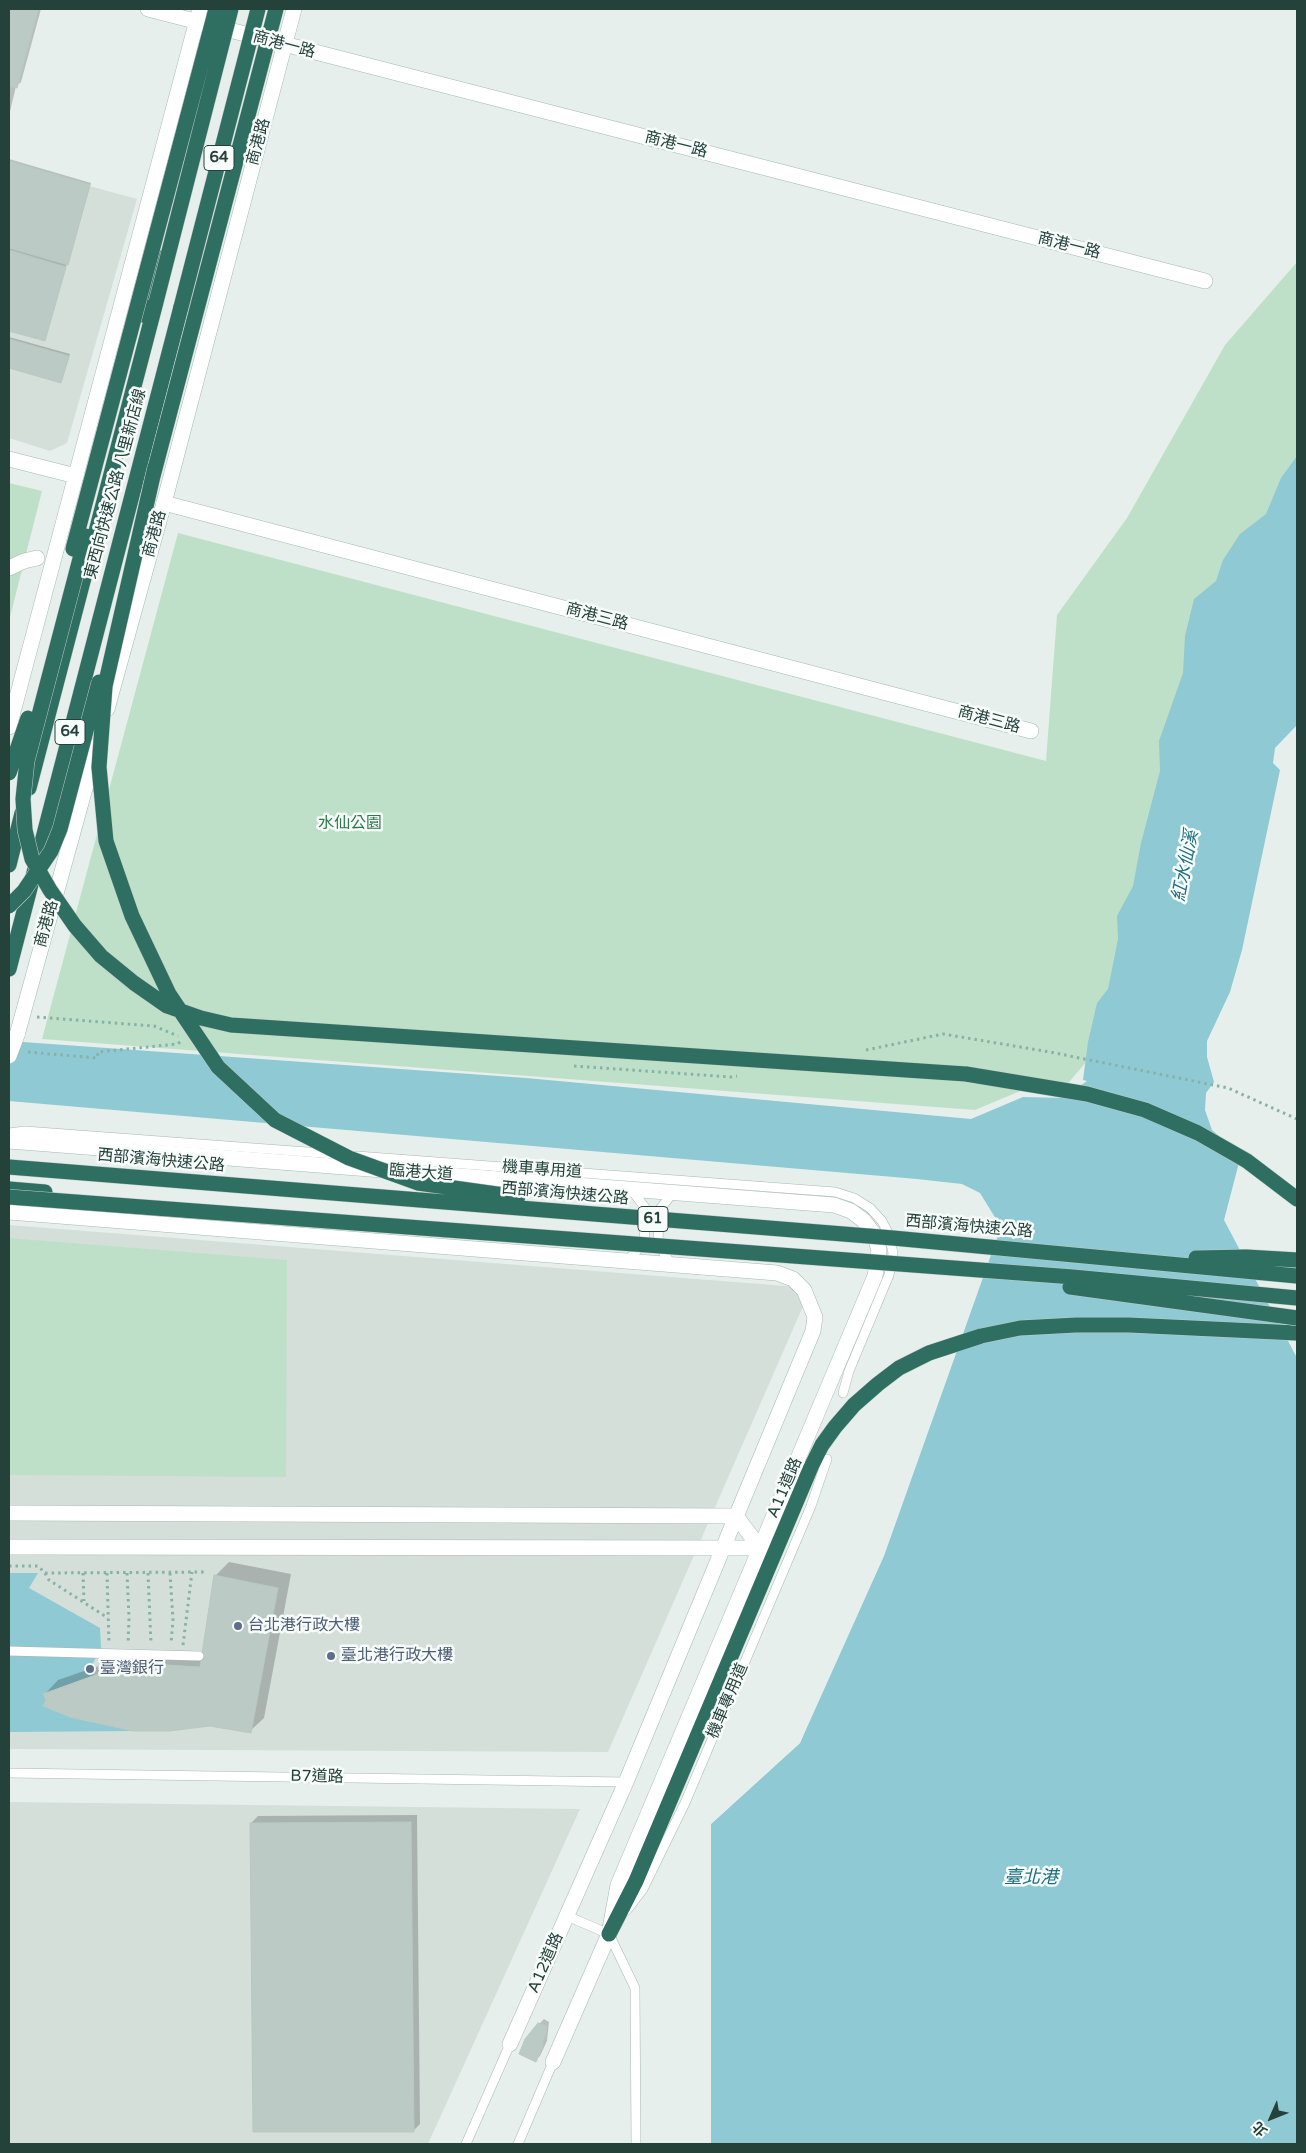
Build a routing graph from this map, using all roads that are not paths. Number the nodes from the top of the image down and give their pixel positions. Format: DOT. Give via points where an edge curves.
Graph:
graph roads {
  1 [pos="148,9"];
  2 [pos="216,9"];
  3 [pos="231,9"];
  4 [pos="258,9"];
  5 [pos="276,9"];
  6 [pos="294,9"];
  7 [pos="198,15"];
  8 [pos="285,45"];
  9 [pos="1205,281"];
  10 [pos="152,301"];
  11 [pos="9,458"];
  12 [pos="155,468"];
  13 [pos="76,476"];
  14 [pos="164,503"];
  15 [pos="37,558"];
  16 [pos="9,568"];
  17 [pos="9,726"];
  18 [pos="1030,731"];
  19 [pos="9,773"];
  20 [pos="9,865"];
  21 [pos="9,906"];
  22 [pos="9,969"];
  23 [pos="9,1056"];
  24 [pos="9,1133"];
  25 [pos="9,1141"];
  26 [pos="9,1166"];
  27 [pos="9,1175"];
  28 [pos="9,1189"];
  29 [pos="631,1190"];
  30 [pos="673,1193"];
  31 [pos="9,1197"];
  32 [pos="1297,1199"];
  33 [pos="834,1205"];
  34 [pos="9,1212"];
  35 [pos="775,1228"];
  36 [pos="1297,1260"];
  37 [pos="627,1261"];
  38 [pos="671,1264"];
  39 [pos="1297,1276"];
  40 [pos="1297,1298"];
  41 [pos="1297,1318"];
  42 [pos="1297,1333"];
  43 [pos="843,1393"];
  44 [pos="827,1458"];
  45 [pos="9,1513"];
  46 [pos="736,1516"];
  47 [pos="9,1547"];
  48 [pos="760,1548"];
  49 [pos="723,1549"];
  50 [pos="9,1651"];
  51 [pos="198,1656"];
  52 [pos="9,1773"];
  53 [pos="626,1782"];
  54 [pos="567,1916"];
  55 [pos="609,1934"];
  56 [pos="510,2044"];
  57 [pos="553,2062"];
  58 [pos="466,2144"];
  59 [pos="518,2144"];
  60 [pos="636,2144"];
  1 -- 7 [label="street, 商港一路"];
  2 -- 19 [label="highway, bridge" via="29,715"];
  3 -- 10 [label="highway, 東西向快速公路 八里新店線 / 64, bridge" via="198,142"];
  4 -- 22 [label="highway, 東西向快速公路 八里新店線 / 64, bridge"];
  5 -- 12 [label="highway, bridge"];
  6 -- 8 [label="street, 商港路"];
  7 -- 8 [label="street, 商港一路"];
  7 -- 13 [label="street"];
  8 -- 9 [label="street, 商港一路"];
  8 -- 14 [label="street, 商港路"];
  10 -- 20 [label="highway, 東西向快速公路 八里新店線 / 64"];
  10 -- 32 [label="highway, bridge" via="27,761 23,799 32,859 50,890 101,956 134,983 167,1006 231,1025 976,1075 1087,1094 1145,1110 1198,1134 1248,1161"];
  11 -- 13 [label="street"];
  12 -- 21 [label="highway, bridge" via="60,829 40,869"];
  12 -- 35 [label="highway, bridge" via="105,686 100,767 106,841 132,916 169,994 218,1067 275,1120 348,1158 418,1183"];
  13 -- 17 [label="street"];
  14 -- 18 [label="street, 商港三路"];
  14 -- 23 [label="street, 商港路, bridge"];
  15 -- 16 [label="street"];
  24 -- 43 [label="lane, 機車專用道" via="24,1131 835,1192 870,1208 882,1221 893,1253 889,1275"];
  25 -- 29 [label="street, 臨港大道"];
  26 -- 35 [label="highway, 西部濱海快速公路 / 61, bridge"];
  27 -- 36 [label="highway, bridge" via="1021,1257"];
  28 -- 41 [label="highway, bridge" via="764,1250 911,1265"];
  29 -- 30 [label="street, 臨港大道"];
  29 -- 37 [label="lane" via="646,1209 644,1243"];
  30 -- 33 [label="street, 臨港大道"];
  30 -- 38 [label="lane" via="659,1210 658,1244"];
  31 -- 40 [label="highway, 61, bridge" via="1073,1277"];
  33 -- 48 [label="street, A11道路" via="851,1211 874,1234 879,1250 877,1266"];
  34 -- 37 [label="street"];
  35 -- 39 [label="highway, 西部濱海快速公路 / 61, bridge"];
  37 -- 38 [label="street"];
  38 -- 46 [label="street" via="777,1273 793,1278 804,1290 815,1317 814,1331"];
  42 -- 55 [label="highway" via="1190,1326 1020,1328 981,1336 929,1353 899,1368 878,1384 854,1405 822,1445 811,1467 636,1881"];
  44 -- 55 [label="lane, 機車專用道" via="811,1506 684,1803 643,1889"];
  45 -- 46 [label="street"];
  46 -- 48 [label="street"];
  46 -- 49 [label="street"];
  47 -- 49 [label="street"];
  48 -- 49 [label="street"];
  48 -- 55 [label="street, A11道路" via="618,1885"];
  49 -- 53 [label="street"];
  50 -- 51 [label="lane"];
  52 -- 53 [label="lane, B7道路"];
  53 -- 54 [label="street, A12道路"];
  54 -- 55 [label="lane"];
  54 -- 56 [label="street, A12道路"];
  55 -- 57 [label="street"];
  55 -- 60 [label="lane" via="635,1988"];
  56 -- 58 [label="lane, A12道路"];
  57 -- 59 [label="lane"];
}
